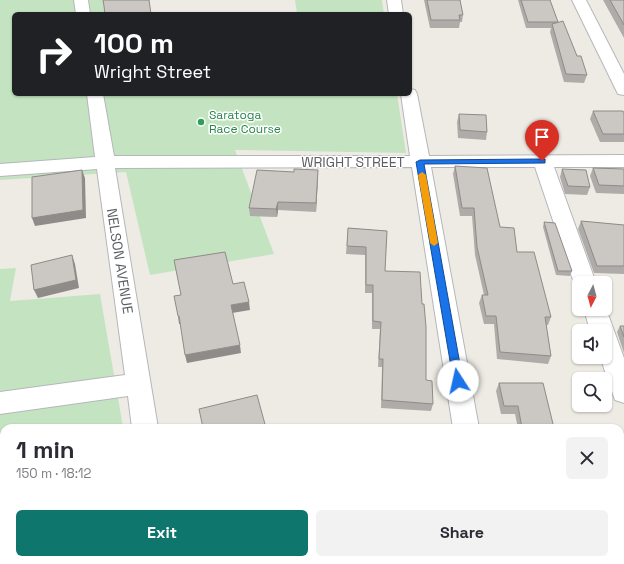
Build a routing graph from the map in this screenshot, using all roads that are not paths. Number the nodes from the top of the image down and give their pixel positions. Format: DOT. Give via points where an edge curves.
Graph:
graph roads {
  1 [pos="81,0"];
  2 [pos="394,0"];
  3 [pos="579,0"];
  4 [pos="83,12"];
  5 [pos="396,12"];
  6 [pos="624,90"];
  7 [pos="95,96"];
  8 [pos="409,96"];
  9 [pos="542,161"];
  10 [pos="624,161"];
  11 [pos="105,162"];
  12 [pos="420,162"];
  13 [pos="0,170"];
  14 [pos="583,276"];
  15 [pos="612,358"];
  16 [pos="139,384"];
  17 [pos="624,392"];
  18 [pos="0,403"];
  19 [pos="145,424"];
  20 [pos="465,424"];
  1 -- 4 [label="street"];
  2 -- 5 [label="street"];
  3 -- 6 [label="street"];
  7 -- 11 [label="street, NELSON AVENUE"];
  8 -- 12 [label="street"];
  9 -- 10 [label="street, WRIGHT STREET"];
  9 -- 12 [label="street, WRIGHT STREET"];
  9 -- 14 [label="street"];
  11 -- 12 [label="street, WRIGHT STREET"];
  11 -- 13 [label="street, WRIGHT STREET"];
  11 -- 16 [label="street, NELSON AVENUE"];
  12 -- 20 [label="street"];
  15 -- 17 [label="street"];
  16 -- 18 [label="street"];
  16 -- 19 [label="street, NELSON AVENUE"];
}
